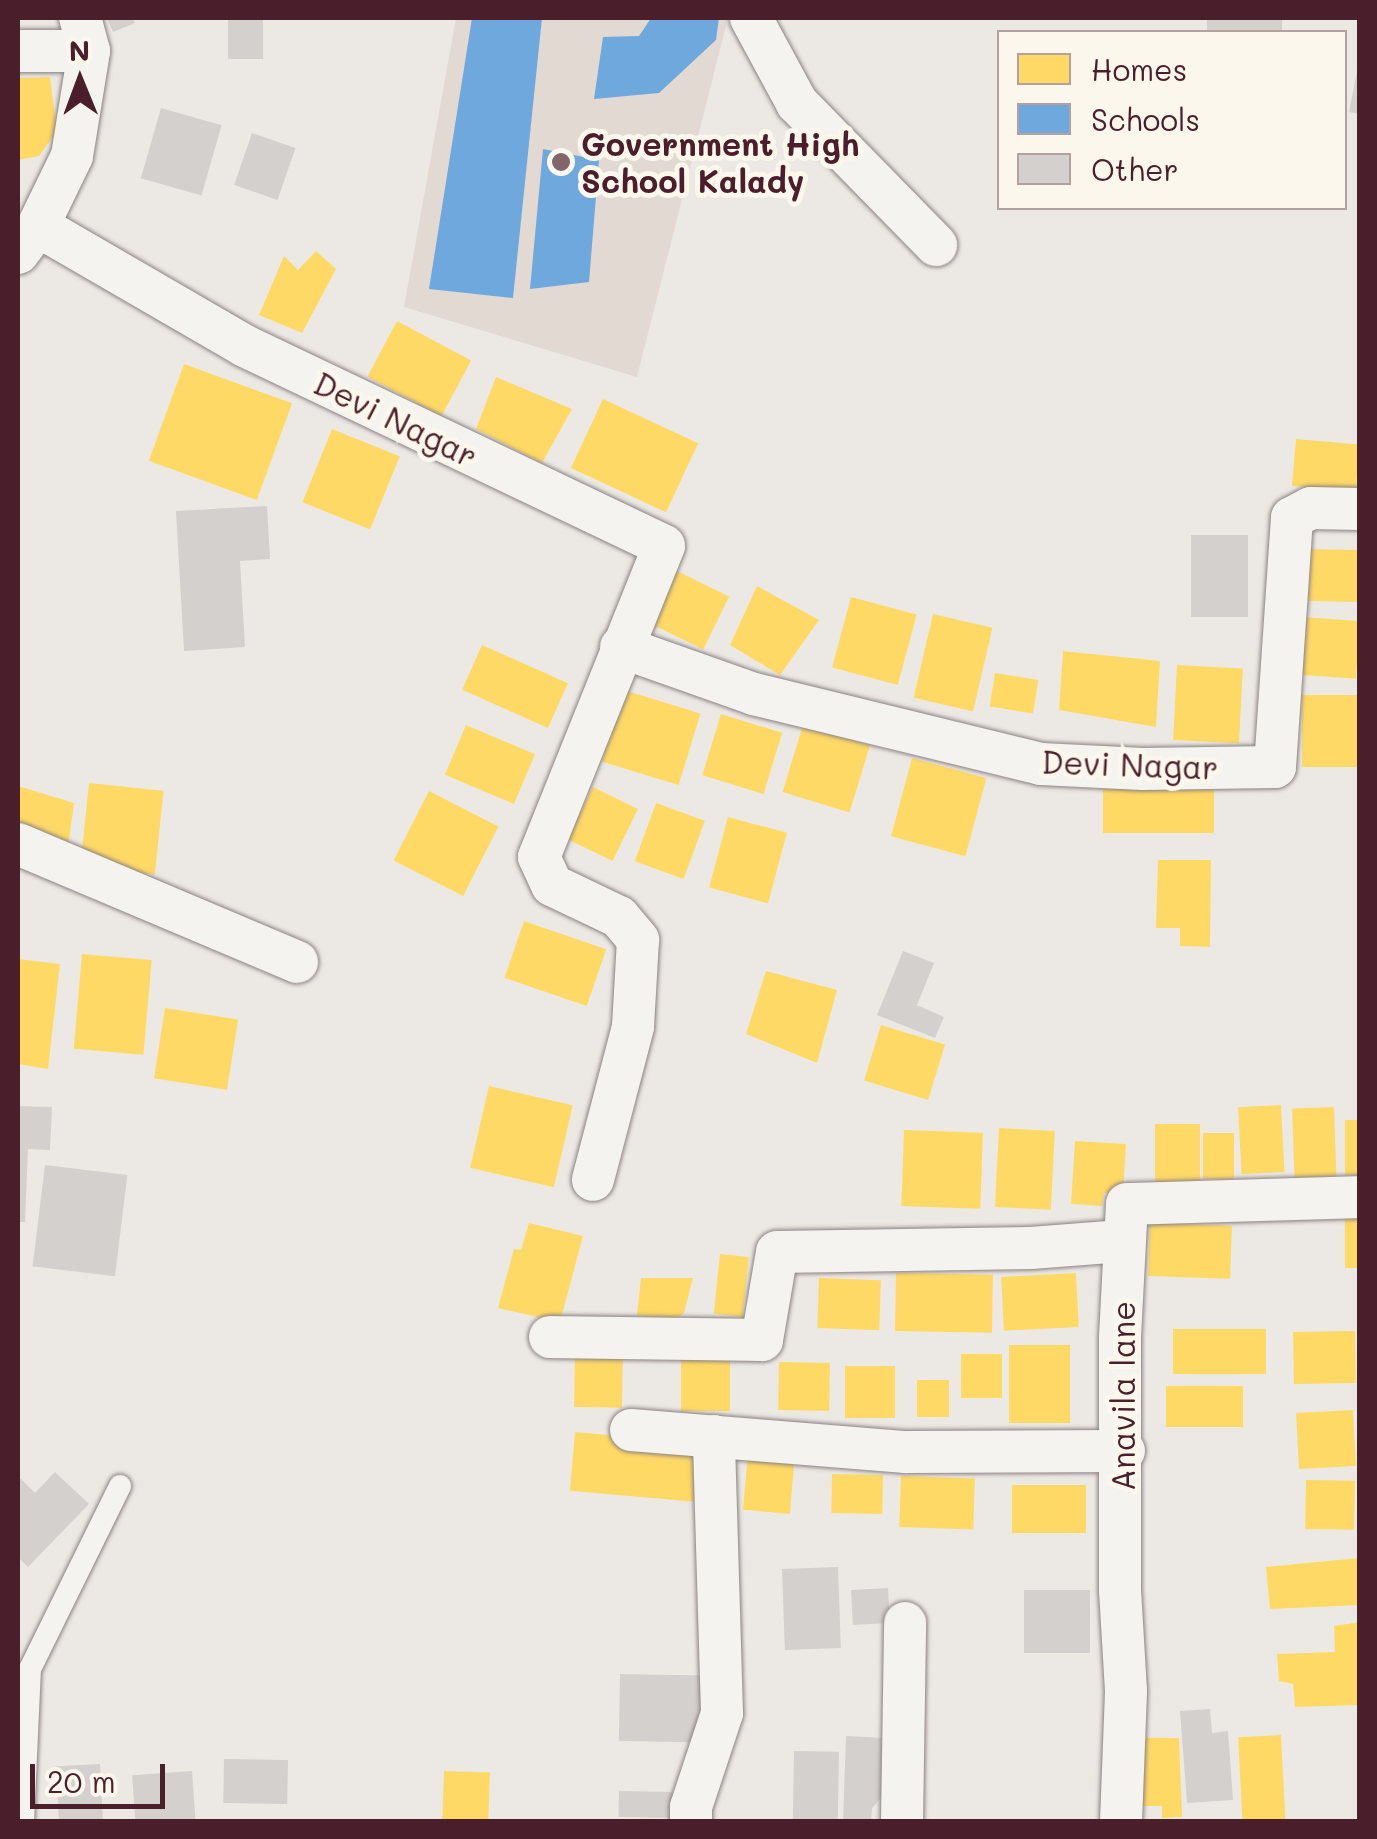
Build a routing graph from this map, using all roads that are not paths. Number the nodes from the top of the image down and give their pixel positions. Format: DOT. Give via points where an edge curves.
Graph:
graph roads {
  1 [pos="751,18"];
  2 [pos="84,34"];
  3 [pos="18,51"];
  4 [pos="28,240"];
  5 [pos="936,245"];
  6 [pos="1360,509"];
  7 [pos="621,647"];
  8 [pos="18,844"];
  9 [pos="297,962"];
  10 [pos="592,1180"];
  11 [pos="1360,1197"];
  12 [pos="1122,1241"];
  13 [pos="550,1336"];
  14 [pos="631,1430"];
  15 [pos="714,1436"];
  16 [pos="1124,1451"];
  17 [pos="120,1486"];
  18 [pos="905,1624"];
  19 [pos="22,1822"];
  20 [pos="691,1822"];
  21 [pos="902,1822"];
  22 [pos="1120,1822"];
  1 -- 5 [label="street" via="796,103"];
  2 -- 3 [label="street"];
  2 -- 4 [label="street" via="72,156"];
  4 -- 7 [label="street, Devi Nagar" via="664,546"];
  6 -- 7 [label="street, Devi Nagar" via="1311,508 1292,518 1276,767 1041,764 754,694"];
  7 -- 10 [label="street, Devi Nagar" via="540,857 552,885 619,917 638,940 633,1027"];
  8 -- 9 [label="street"];
  11 -- 12 [label="street, Anavila lane" via="1127,1204"];
  12 -- 13 [label="street" via="777,1252 762,1340"];
  12 -- 16 [label="street, Anavila lane"];
  14 -- 15 [label="street"];
  15 -- 16 [label="street" via="906,1452"];
  15 -- 20 [label="street" via="722,1713"];
  16 -- 22 [label="street, Anavila lane"];
  17 -- 19 [label="lane" via="30,1669"];
  18 -- 21 [label="street"];
}
